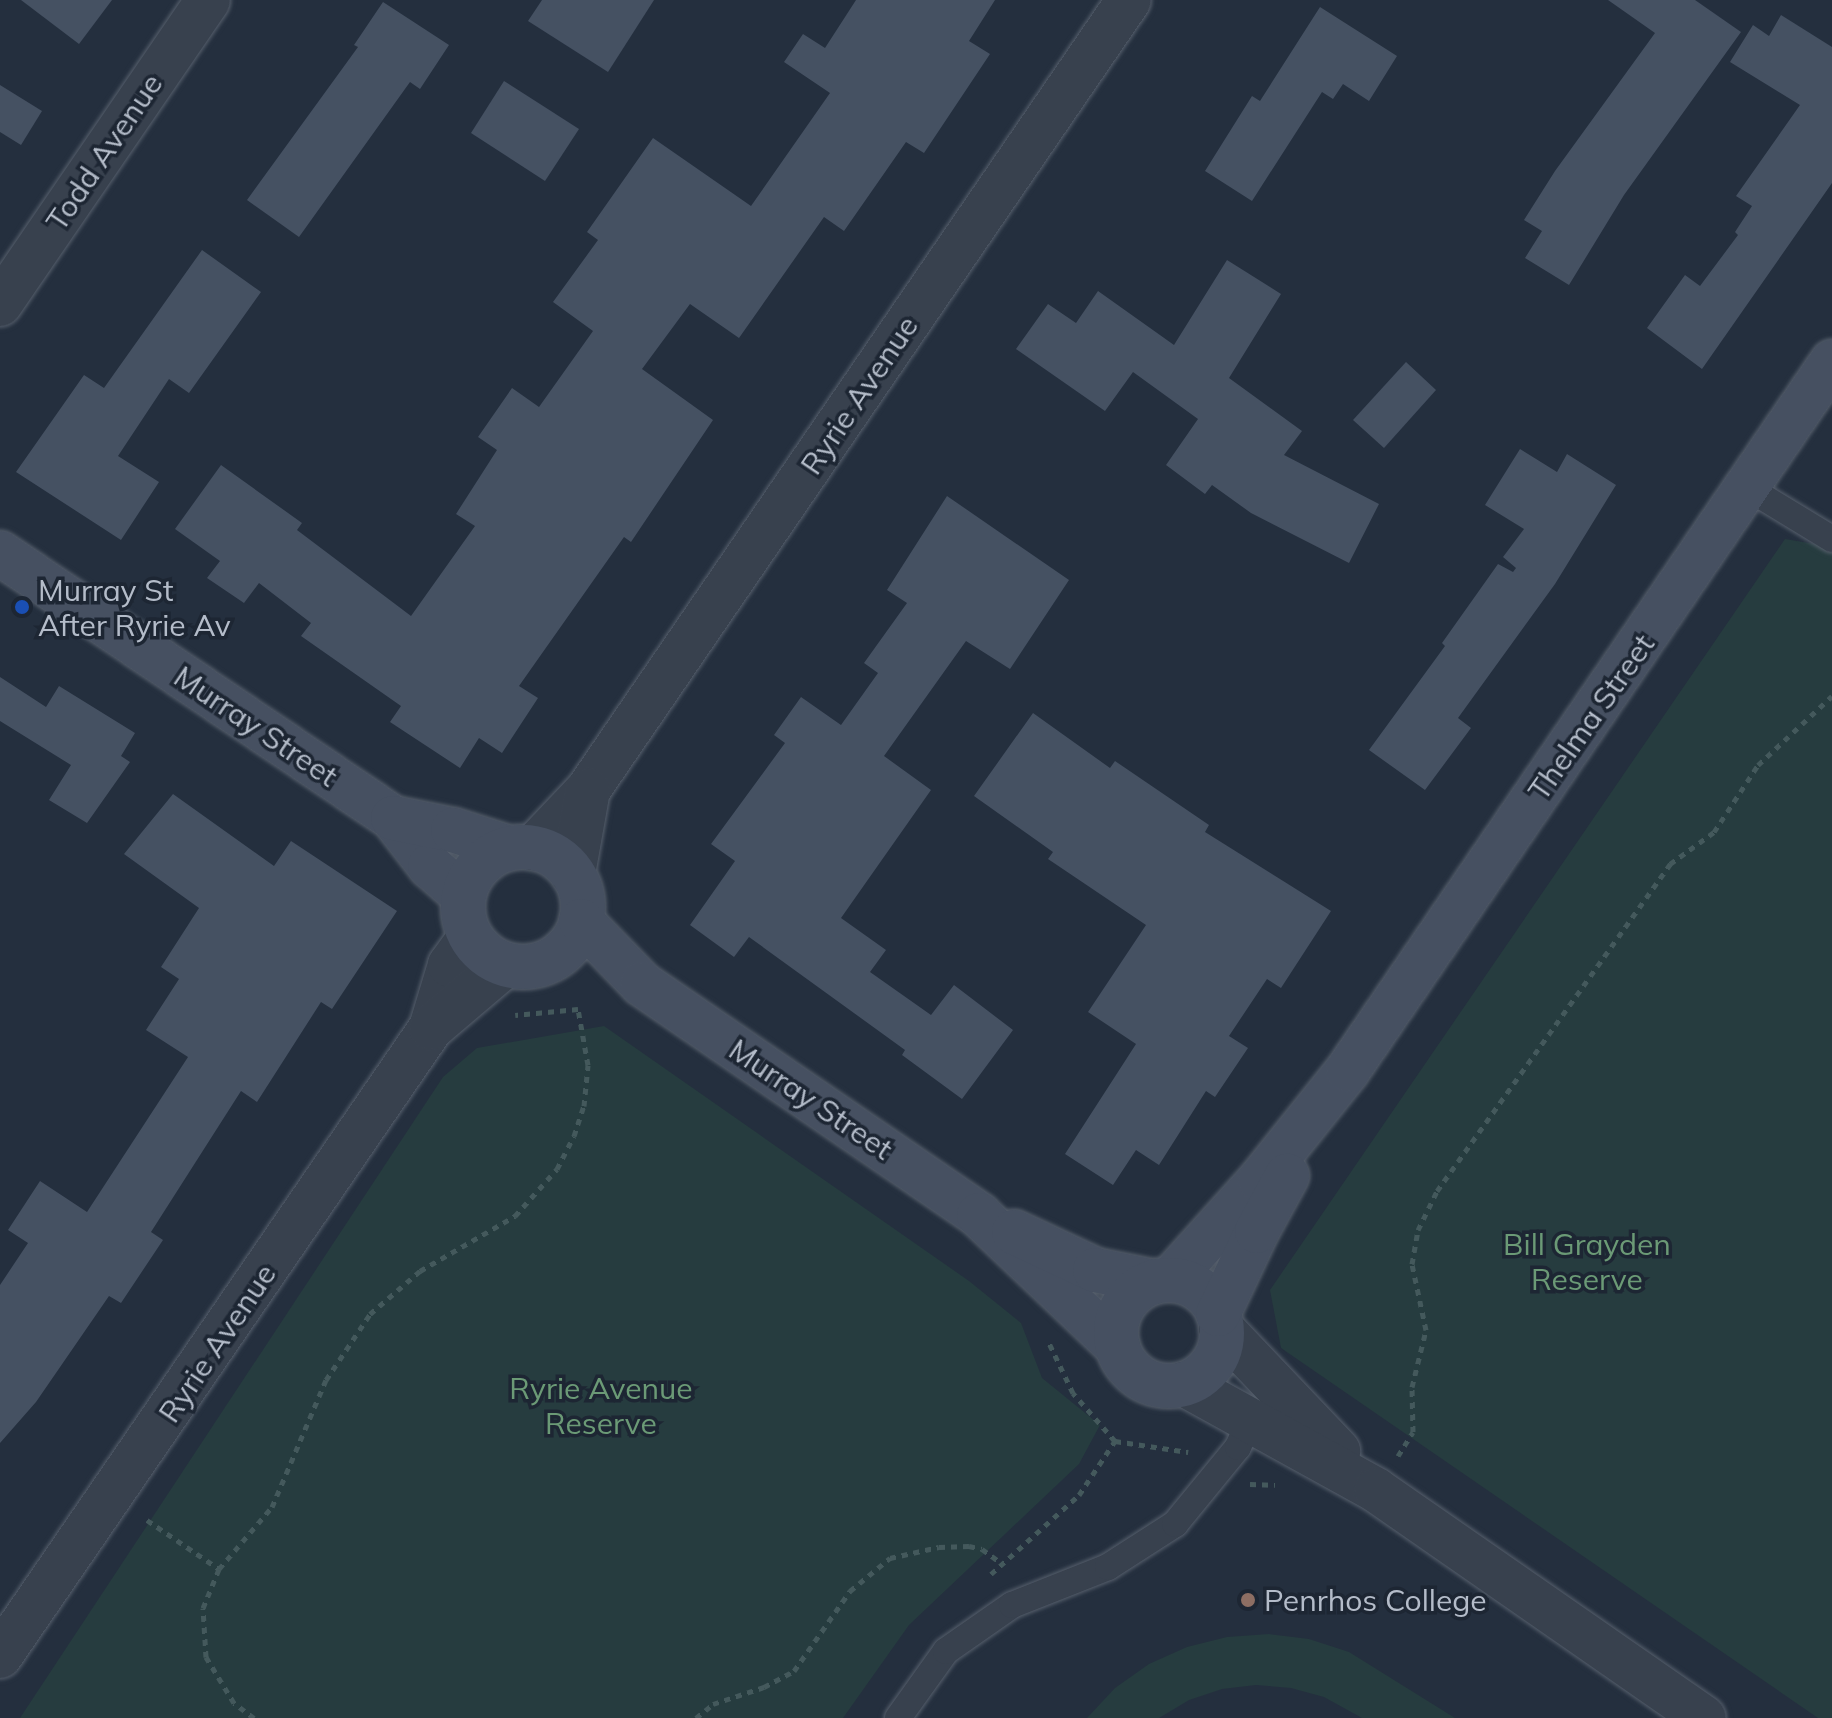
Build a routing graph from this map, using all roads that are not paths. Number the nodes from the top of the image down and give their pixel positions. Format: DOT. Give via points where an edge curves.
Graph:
graph roads {
  1 [pos="208,0"];
  2 [pos="1129,0"];
  3 [pos="0,304"];
  4 [pos="1832,362"];
  5 [pos="1748,488"];
  6 [pos="1832,539"];
  7 [pos="0,553"];
  8 [pos="588,790"];
  9 [pos="393,818"];
  10 [pos="521,848"];
  11 [pos="573,874"];
  12 [pos="467,916"];
  13 [pos="581,921"];
  14 [pos="553,960"];
  15 [pos="505,965"];
  16 [pos="642,984"];
  17 [pos="431,1028"];
  18 [pos="1348,1070"];
  19 [pos="979,1215"];
  20 [pos="1163,1281"];
  21 [pos="1220,1321"];
  22 [pos="1118,1347"];
  23 [pos="1184,1384"];
  24 [pos="1251,1418"];
  25 [pos="1376,1490"];
  26 [pos="0,1656"];
  27 [pos="898,1718"];
  28 [pos="1704,1718"];
  1 -- 3 [label="street, Todd Avenue"];
  2 -- 8 [label="street, Ryrie Avenue"];
  4 -- 5 [label="main road, Thelma Street"];
  5 -- 6 [label="lane"];
  5 -- 18 [label="main road, Thelma Street"];
  7 -- 9 [label="main road, Murray Street"];
  8 -- 10 [label="street, Ryrie Avenue"];
  8 -- 11 [label="street, Ryrie Avenue"];
  9 -- 10 [label="main road, Murray Street"];
  9 -- 12 [label="main road, Murray Street"];
  10 -- 11 [label="main road" via="556,856"];
  10 -- 12 [label="main road" via="488,858 472,874"];
  11 -- 13 [label="main road" via="582,896"];
  12 -- 15 [label="main road" via="484,954"];
  12 -- 17 [label="street, Ryrie Avenue"];
  13 -- 14 [label="main road" via="571,945"];
  13 -- 16 [label="main road, Murray Street"];
  14 -- 15 [label="main road" via="529,967"];
  14 -- 16 [label="main road, Murray Street"];
  15 -- 17 [label="street, Ryrie Avenue"];
  16 -- 19 [label="main road, Murray Street"];
  17 -- 26 [label="street, Ryrie Avenue"];
  18 -- 20 [label="main road, Thelma Street" via="1260,1180"];
  18 -- 21 [label="main road, Thelma Street" via="1257,1231"];
  19 -- 20 [label="main road, Murray Street" via="1095,1270"];
  19 -- 22 [label="main road, Murray Street"];
  20 -- 21 [label="main road" via="1199,1290"];
  20 -- 22 [label="main road" via="1140,1289 1119,1314"];
  21 -- 23 [label="main road" via="1220,1346 1213,1362"];
  21 -- 25 [label="street"];
  22 -- 23 [label="main road" via="1135,1375 1167,1386"];
  23 -- 24 [label="street"];
  24 -- 25 [label="street"];
  24 -- 27 [label="lane" via="1238,1447 1175,1524 1108,1567 1012,1605 946,1651"];
  25 -- 28 [label="street"];
}
